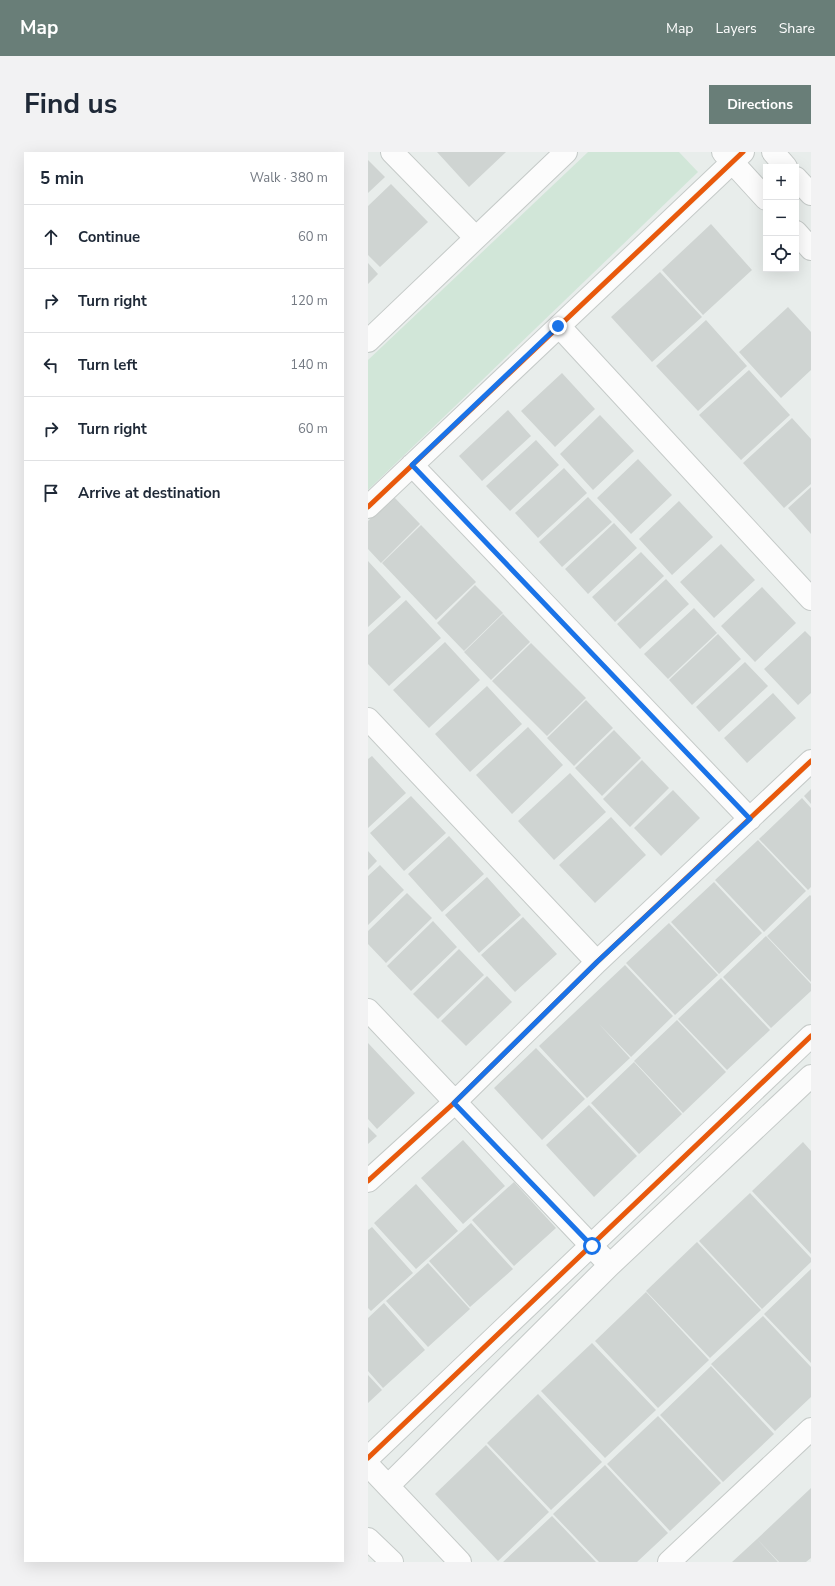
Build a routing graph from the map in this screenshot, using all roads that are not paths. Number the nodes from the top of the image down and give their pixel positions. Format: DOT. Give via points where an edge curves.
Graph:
graph roads {
  1 [pos="392,152"];
  2 [pos="566,152"];
  3 [pos="773,152"];
  4 [pos="733,155"];
  5 [pos="783,164"];
  6 [pos="799,181"];
  7 [pos="811,194"];
  8 [pos="763,195"];
  9 [pos="799,235"];
  10 [pos="476,238"];
  11 [pos="811,249"];
  12 [pos="558,326"];
  13 [pos="368,341"];
  14 [pos="412,465"];
  15 [pos="368,507"];
  16 [pos="811,599"];
  17 [pos="368,719"];
  18 [pos="811,762"];
  19 [pos="750,819"];
  20 [pos="597,962"];
  21 [pos="368,1010"];
  22 [pos="811,1036"];
  23 [pos="811,1076"];
  24 [pos="454,1103"];
  25 [pos="368,1181"];
  26 [pos="592,1246"];
  27 [pos="610,1265"];
  28 [pos="811,1429"];
  29 [pos="368,1458"];
  30 [pos="368,1465"];
  31 [pos="389,1485"];
  32 [pos="368,1539"];
  33 [pos="392,1562"];
  34 [pos="460,1562"];
  35 [pos="669,1562"];
  1 -- 10 [label="street"];
  2 -- 10 [label="street"];
  3 -- 5 [label="street"];
  4 -- 8 [label="street"];
  4 -- 12 [label="street"];
  6 -- 7 [label="street"];
  9 -- 11 [label="street"];
  10 -- 13 [label="street"];
  12 -- 14 [label="street"];
  12 -- 16 [label="street"];
  14 -- 15 [label="street"];
  14 -- 19 [label="street"];
  17 -- 20 [label="street"];
  18 -- 19 [label="street"];
  19 -- 20 [label="street"];
  20 -- 24 [label="street"];
  21 -- 24 [label="street"];
  22 -- 26 [label="street"];
  23 -- 27 [label="street"];
  24 -- 25 [label="street"];
  24 -- 26 [label="street"];
  26 -- 27 [label="street"];
  26 -- 29 [label="street"];
  27 -- 31 [label="street"];
  28 -- 35 [label="street"];
  30 -- 31 [label="street"];
  31 -- 34 [label="street"];
  32 -- 33 [label="street"];
}
